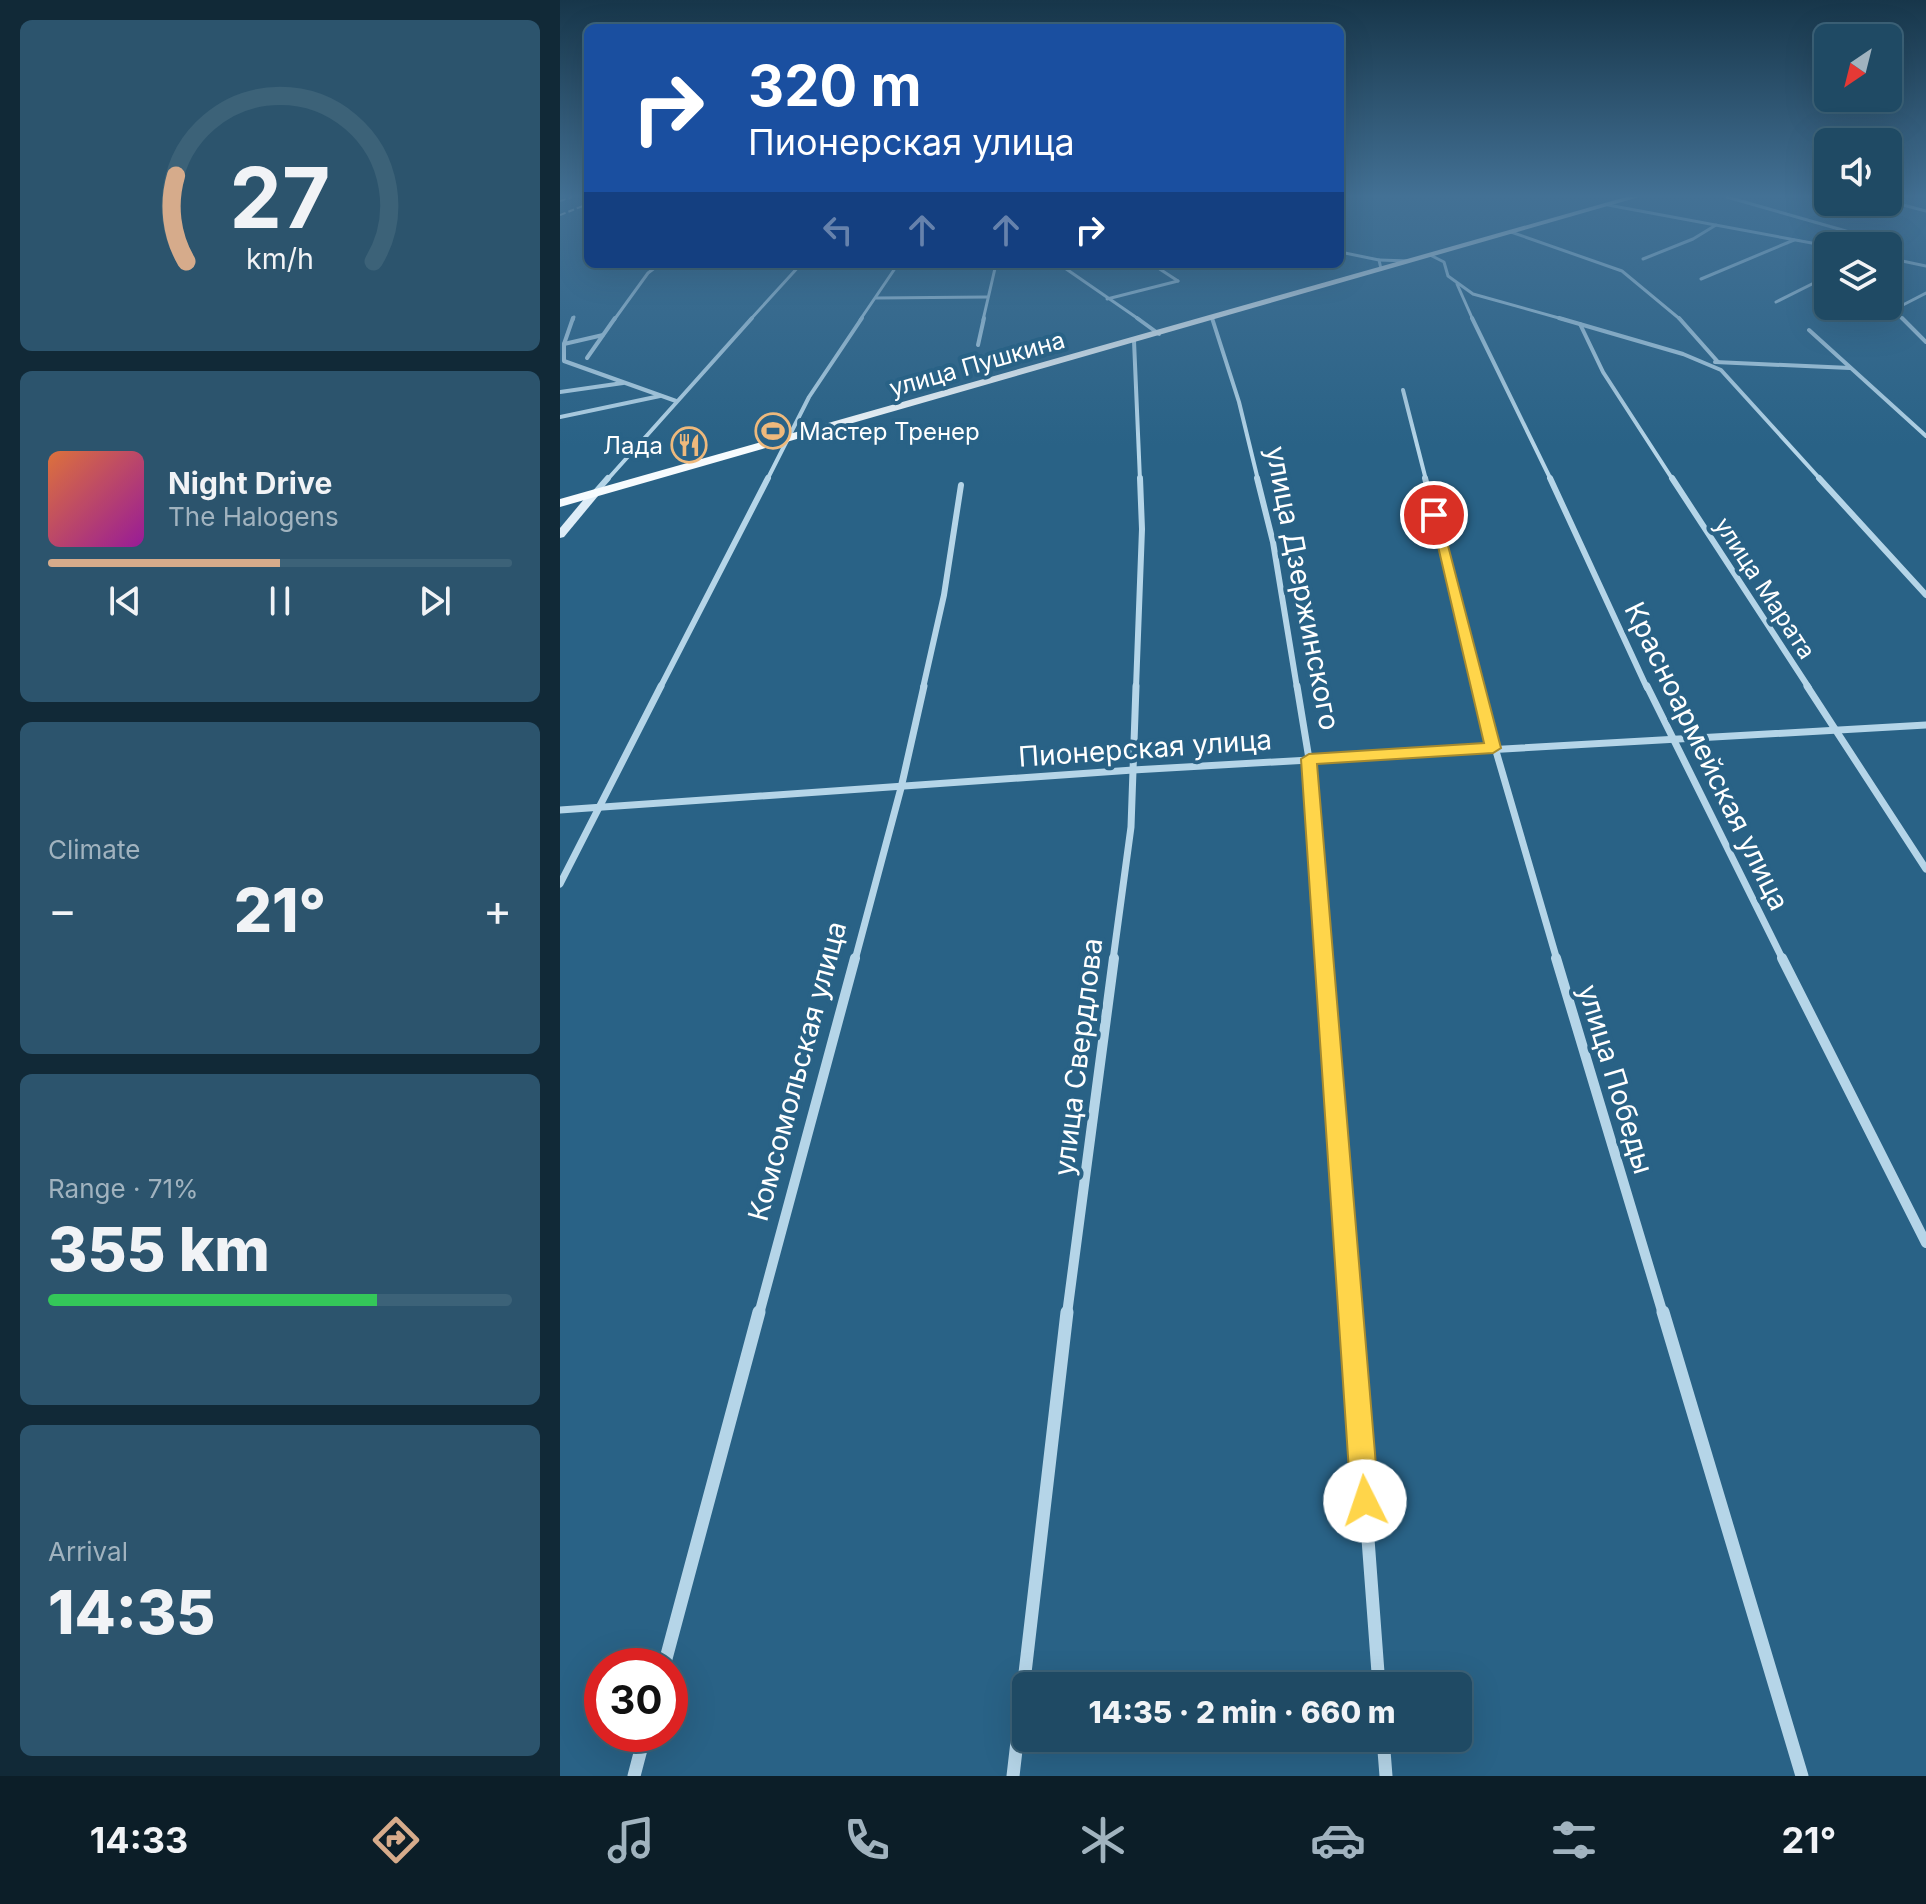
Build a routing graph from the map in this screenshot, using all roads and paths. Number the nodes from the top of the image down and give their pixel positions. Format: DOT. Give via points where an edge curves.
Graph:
graph roads {
  1 [pos="644,280"];
  2 [pos="787,280"];
  3 [pos="888,280"];
  4 [pos="992,280"];
  5 [pos="1081,280"];
  6 [pos="1176,280"];
  7 [pos="1331,280"];
  8 [pos="1452,280"];
  9 [pos="1633,280"];
  10 [pos="1814,283"];
  11 [pos="1457,284"];
  12 [pos="1926,293"];
  13 [pos="987,297"];
  14 [pos="876,298"];
  15 [pos="1107,299"];
  16 [pos="1776,302"];
  17 [pos="574,317"];
  18 [pos="1212,318"];
  19 [pos="1580,324"];
  20 [pos="1809,330"];
  21 [pos="1159,334"];
  22 [pos="603,335"];
  23 [pos="1134,341"];
  24 [pos="1926,342"];
  25 [pos="564,344"];
  26 [pos="978,345"];
  27 [pos="587,358"];
  28 [pos="1709,362"];
  29 [pos="1718,362"];
  30 [pos="1850,368"];
  31 [pos="624,382"];
  32 [pos="1403,390"];
  33 [pos="560,392"];
  34 [pos="661,396"];
  35 [pos="676,401"];
  36 [pos="560,417"];
  37 [pos="1926,436"];
  38 [pos="792,437"];
  39 [pos="961,485"];
  40 [pos="594,494"];
  41 [pos="560,503"];
  42 [pos="560,535"];
  43 [pos="1926,595"];
  44 [pos="1926,725"];
  45 [pos="1836,730"];
  46 [pos="1671,739"];
  47 [pos="1493,748"];
  48 [pos="1309,759"];
  49 [pos="1133,770"];
  50 [pos="901,788"];
  51 [pos="601,808"];
  52 [pos="560,810"];
  53 [pos="1926,869"];
  54 [pos="560,884"];
  55 [pos="1926,1243"];
  56 [pos="669,1648"];
  57 [pos="1378,1672"];
  58 [pos="640,1752"];
  59 [pos="1384,1752"];
  60 [pos="634,1776"];
  61 [pos="1013,1776"];
  62 [pos="1386,1776"];
  63 [pos="1802,1776"];
  1 -- 22 [label="street"];
  2 -- 35 [label="street"];
  3 -- 14 [label="street"];
  4 -- 13 [label="street"];
  5 -- 15 [label="street"];
  6 -- 15 [label="street"];
  7 -- 18 [label="main road, улица Пушкина"];
  8 -- 11 [label="street"];
  9 -- 29 [label="street" via="1688,326"];
  10 -- 16 [label="street"];
  11 -- 19 [label="street" via="1488,299"];
  11 -- 46 [label="street, Красноармейская улица"];
  12 -- 24 [label="street" via="1897,308"];
  13 -- 14 [label="street"];
  13 -- 26 [label="street"];
  14 -- 38 [label="street" via="809,397"];
  15 -- 21 [label="street"];
  17 -- 25 [label="street"];
  18 -- 21 [label="main road, улица Пушкина"];
  18 -- 48 [label="street, улица Дзержинского" via="1273,542"];
  19 -- 28 [label="street"];
  19 -- 45 [label="street, улица Марата" via="1603,372"];
  20 -- 30 [label="street"];
  21 -- 23 [label="main road, улица Пушкина"];
  22 -- 25 [label="street"];
  22 -- 27 [label="street"];
  23 -- 38 [label="main road, улица Пушкина"];
  23 -- 49 [label="street, улица Свердлова" via="1142,529"];
  25 -- 31 [label="street" via="564,361"];
  28 -- 29 [label="street"];
  28 -- 43 [label="street" via="1733,381"];
  29 -- 30 [label="street"];
  30 -- 37 [label="street"];
  31 -- 33 [label="street"];
  31 -- 34 [label="street"];
  32 -- 47 [label="street, улица Победы"];
  34 -- 35 [label="street"];
  34 -- 36 [label="street"];
  35 -- 40 [label="street"];
  38 -- 40 [label="main road, улица Пушкина"];
  38 -- 51 [label="street"];
  39 -- 50 [label="street, Комсомольская улица" via="944,595"];
  40 -- 41 [label="main road, улица Пушкина"];
  40 -- 42 [label="main road"];
  44 -- 45 [label="street, Пионерская улица"];
  45 -- 46 [label="street, Пионерская улица"];
  45 -- 53 [label="street, улица Марата"];
  46 -- 47 [label="street, Пионерская улица"];
  46 -- 55 [label="street, Красноармейская улица"];
  47 -- 48 [label="street, Пионерская улица"];
  47 -- 63 [label="street, улица Победы"];
  48 -- 49 [label="street, Пионерская улица"];
  48 -- 57 [label="street, улица Дзержинского"];
  49 -- 50 [label="street, Пионерская улица"];
  49 -- 61 [label="street, улица Свердлова" via="1131,827"];
  50 -- 51 [label="street, Пионерская улица"];
  50 -- 56 [label="street, Комсомольская улица"];
  51 -- 52 [label="street, Пионерская улица"];
  51 -- 54 [label="street"];
  58 -- 60 [label="street"];
  59 -- 62 [label="street"];
}
